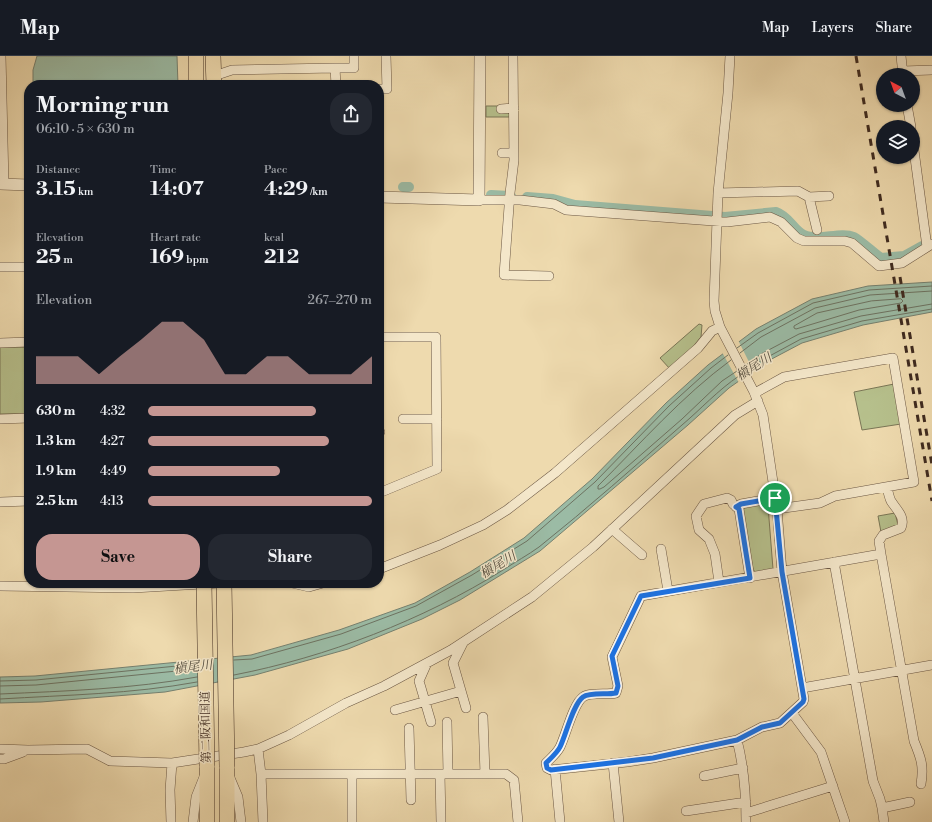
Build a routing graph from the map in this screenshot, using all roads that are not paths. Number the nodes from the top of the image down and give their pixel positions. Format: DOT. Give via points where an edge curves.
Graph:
graph roads {
  1 [pos="2,56"];
  2 [pos="218,56"];
  3 [pos="354,56"];
  4 [pos="386,56"];
  5 [pos="480,56"];
  6 [pos="513,56"];
  7 [pos="730,56"];
  8 [pos="901,56"];
  9 [pos="195,58"];
  10 [pos="335,68"];
  11 [pos="902,68"];
  12 [pos="932,70"];
  13 [pos="920,71"];
  14 [pos="214,72"];
  15 [pos="196,80"];
  16 [pos="336,80"];
  17 [pos="384,89"];
  18 [pos="514,108"];
  19 [pos="502,109"];
  20 [pos="502,153"];
  21 [pos="514,153"];
  22 [pos="916,164"];
  23 [pos="2,184"];
  24 [pos="24,185"];
  25 [pos="718,193"];
  26 [pos="829,196"];
  27 [pos="384,197"];
  28 [pos="510,197"];
  29 [pos="809,197"];
  30 [pos="479,200"];
  31 [pos="716,221"];
  32 [pos="817,230"];
  33 [pos="928,243"];
  34 [pos="506,252"];
  35 [pos="515,252"];
  36 [pos="0,267"];
  37 [pos="24,267"];
  38 [pos="534,276"];
  39 [pos="549,276"];
  40 [pos="533,285"];
  41 [pos="721,329"];
  42 [pos="384,338"];
  43 [pos="24,342"];
  44 [pos="0,343"];
  45 [pos="756,395"];
  46 [pos="24,418"];
  47 [pos="0,419"];
  48 [pos="402,419"];
  49 [pos="437,419"];
  50 [pos="887,488"];
  51 [pos="384,491"];
  52 [pos="775,498"];
  53 [pos="24,501"];
  54 [pos="0,502"];
  55 [pos="736,507"];
  56 [pos="777,509"];
  57 [pos="612,529"];
  58 [pos="660,549"];
  59 [pos="881,554"];
  60 [pos="642,555"];
  61 [pos="672,557"];
  62 [pos="662,559"];
  63 [pos="834,562"];
  64 [pos="384,567"];
  65 [pos="782,572"];
  66 [pos="750,578"];
  67 [pos="719,582"];
  68 [pos="0,586"];
  69 [pos="24,586"];
  70 [pos="204,588"];
  71 [pos="224,588"];
  72 [pos="668,591"];
  73 [pos="463,643"];
  74 [pos="427,663"];
  75 [pos="932,665"];
  76 [pos="902,671"];
  77 [pos="855,680"];
  78 [pos="802,688"];
  79 [pos="461,691"];
  80 [pos="426,701"];
  81 [pos="466,708"];
  82 [pos="395,710"];
  83 [pos="792,713"];
  84 [pos="483,716"];
  85 [pos="431,722"];
  86 [pos="447,722"];
  87 [pos="409,728"];
  88 [pos="737,740"];
  89 [pos="0,749"];
  90 [pos="258,749"];
  91 [pos="28,750"];
  92 [pos="0,759"];
  93 [pos="172,763"];
  94 [pos="612,763"];
  95 [pos="227,768"];
  96 [pos="743,768"];
  97 [pos="555,769"];
  98 [pos="206,770"];
  99 [pos="261,774"];
  100 [pos="352,774"];
  101 [pos="410,774"];
  102 [pos="444,774"];
  103 [pos="485,774"];
  104 [pos="704,776"];
  105 [pos="921,784"];
  106 [pos="833,786"];
  107 [pos="411,800"];
  108 [pos="746,802"];
  109 [pos="910,802"];
  110 [pos="882,808"];
  111 [pos="686,811"];
  112 [pos="746,817"];
  113 [pos="171,822"];
  114 [pos="193,822"];
  115 [pos="207,822"];
  116 [pos="227,822"];
  117 [pos="241,822"];
  118 [pos="263,822"];
  119 [pos="352,822"];
  120 [pos="442,822"];
  121 [pos="518,822"];
  122 [pos="560,822"];
  123 [pos="619,822"];
  124 [pos="845,822"];
  125 [pos="884,822"];
  1 -- 23 [label="street"];
  2 -- 14 [label="highway"];
  3 -- 10 [label="street" via="354,68"];
  4 -- 17 [label="street" via="387,89"];
  5 -- 30 [label="street"];
  6 -- 18 [label="street"];
  7 -- 25 [label="street"];
  8 -- 11 [label="street"];
  9 -- 15 [label="highway"];
  10 -- 14 [label="street"];
  10 -- 16 [label="street"];
  12 -- 13 [label="street"];
  18 -- 19 [label="street"];
  18 -- 21 [label="street"];
  20 -- 21 [label="street"];
  21 -- 28 [label="street"];
  22 -- 33 [label="street"];
  23 -- 24 [label="street"];
  25 -- 29 [label="street" via="798,191"];
  25 -- 31 [label="street"];
  26 -- 29 [label="street"];
  27 -- 30 [label="street"];
  28 -- 30 [label="street"];
  28 -- 31 [label="street" via="554,204 566,210"];
  28 -- 34 [label="street"];
  29 -- 32 [label="street"];
  31 -- 33 [label="street" via="770,217 782,222 797,238 804,241 852,242 879,266 902,263"];
  31 -- 41 [label="street" via="714,301"];
  34 -- 35 [label="street"];
  34 -- 38 [label="street" via="504,275"];
  36 -- 37 [label="street"];
  38 -- 39 [label="street"];
  38 -- 40 [label="street"];
  41 -- 45 [label="street"];
  41 -- 64 [label="street" via="712,332 698,348 555,473 507,510 483,525 440,545"];
  42 -- 49 [label="street" via="436,337"];
  43 -- 44 [label="street"];
  45 -- 50 [label="street" via="784,377 893,358 914,482"];
  45 -- 52 [label="street" via="764,415"];
  45 -- 57 [label="street"];
  46 -- 47 [label="street"];
  48 -- 49 [label="street"];
  49 -- 51 [label="street" via="437,469"];
  50 -- 56 [label="street" via="836,496 820,503"];
  50 -- 59 [label="street" via="890,499 900,512 903,524 901,528 882,535 879,541"];
  52 -- 55 [label="street"];
  52 -- 56 [label="street"];
  53 -- 54 [label="street"];
  55 -- 66 [label="street" via="739,509"];
  55 -- 67 [label="street" via="727,498 704,504 696,516 699,530 709,539 715,554"];
  56 -- 65 [label="street"];
  57 -- 60 [label="street"];
  57 -- 73 [label="street" via="532,597"];
  58 -- 62 [label="street"];
  59 -- 63 [label="street"];
  59 -- 76 [label="street"];
  61 -- 62 [label="street"];
  62 -- 72 [label="street"];
  63 -- 65 [label="street"];
  63 -- 77 [label="street"];
  65 -- 66 [label="street"];
  65 -- 78 [label="street"];
  66 -- 67 [label="street"];
  67 -- 72 [label="street"];
  68 -- 69 [label="street"];
  70 -- 98 [label="highway, 第二阪和国道, bridge"];
  71 -- 95 [label="highway, 第二阪和国道, bridge"];
  72 -- 97 [label="street" via="641,596 612,656 618,686 616,693 589,694 578,703 560,748 546,763 547,768"];
  73 -- 74 [label="street"];
  73 -- 79 [label="street" via="454,663"];
  74 -- 80 [label="street" via="419,681"];
  74 -- 90 [label="street"];
  75 -- 76 [label="street"];
  76 -- 77 [label="street"];
  76 -- 105 [label="street" via="914,741 921,757"];
  77 -- 78 [label="street"];
  77 -- 110 [label="street" via="873,782"];
  78 -- 83 [label="street" via="803,702"];
  79 -- 80 [label="street"];
  79 -- 81 [label="street"];
  80 -- 82 [label="street"];
  80 -- 85 [label="street"];
  83 -- 88 [label="street" via="780,723 762,727"];
  83 -- 106 [label="street" via="821,752"];
  84 -- 103 [label="street"];
  86 -- 102 [label="street"];
  87 -- 101 [label="street"];
  88 -- 94 [label="street" via="667,756"];
  88 -- 96 [label="street"];
  89 -- 91 [label="street"];
  90 -- 93 [label="street"];
  90 -- 99 [label="street"];
  91 -- 92 [label="street"];
  91 -- 93 [label="street" via="87,749 110,761"];
  93 -- 113 [label="street"];
  94 -- 97 [label="street"];
  94 -- 123 [label="street"];
  95 -- 116 [label="highway, 第二阪和国道"];
  95 -- 117 [label="street" via="238,797"];
  96 -- 104 [label="street"];
  96 -- 108 [label="street"];
  97 -- 122 [label="street"];
  98 -- 114 [label="street" via="196,797"];
  98 -- 115 [label="highway, 第二阪和国道"];
  99 -- 100 [label="street"];
  99 -- 118 [label="street"];
  100 -- 101 [label="street"];
  100 -- 119 [label="street"];
  101 -- 102 [label="street"];
  101 -- 107 [label="street"];
  102 -- 103 [label="street"];
  102 -- 120 [label="street"];
  103 -- 121 [label="street" via="506,774 514,780"];
  106 -- 112 [label="street"];
  106 -- 124 [label="street"];
  108 -- 111 [label="street"];
  108 -- 112 [label="street"];
  109 -- 110 [label="street"];
  110 -- 125 [label="street"];
}
